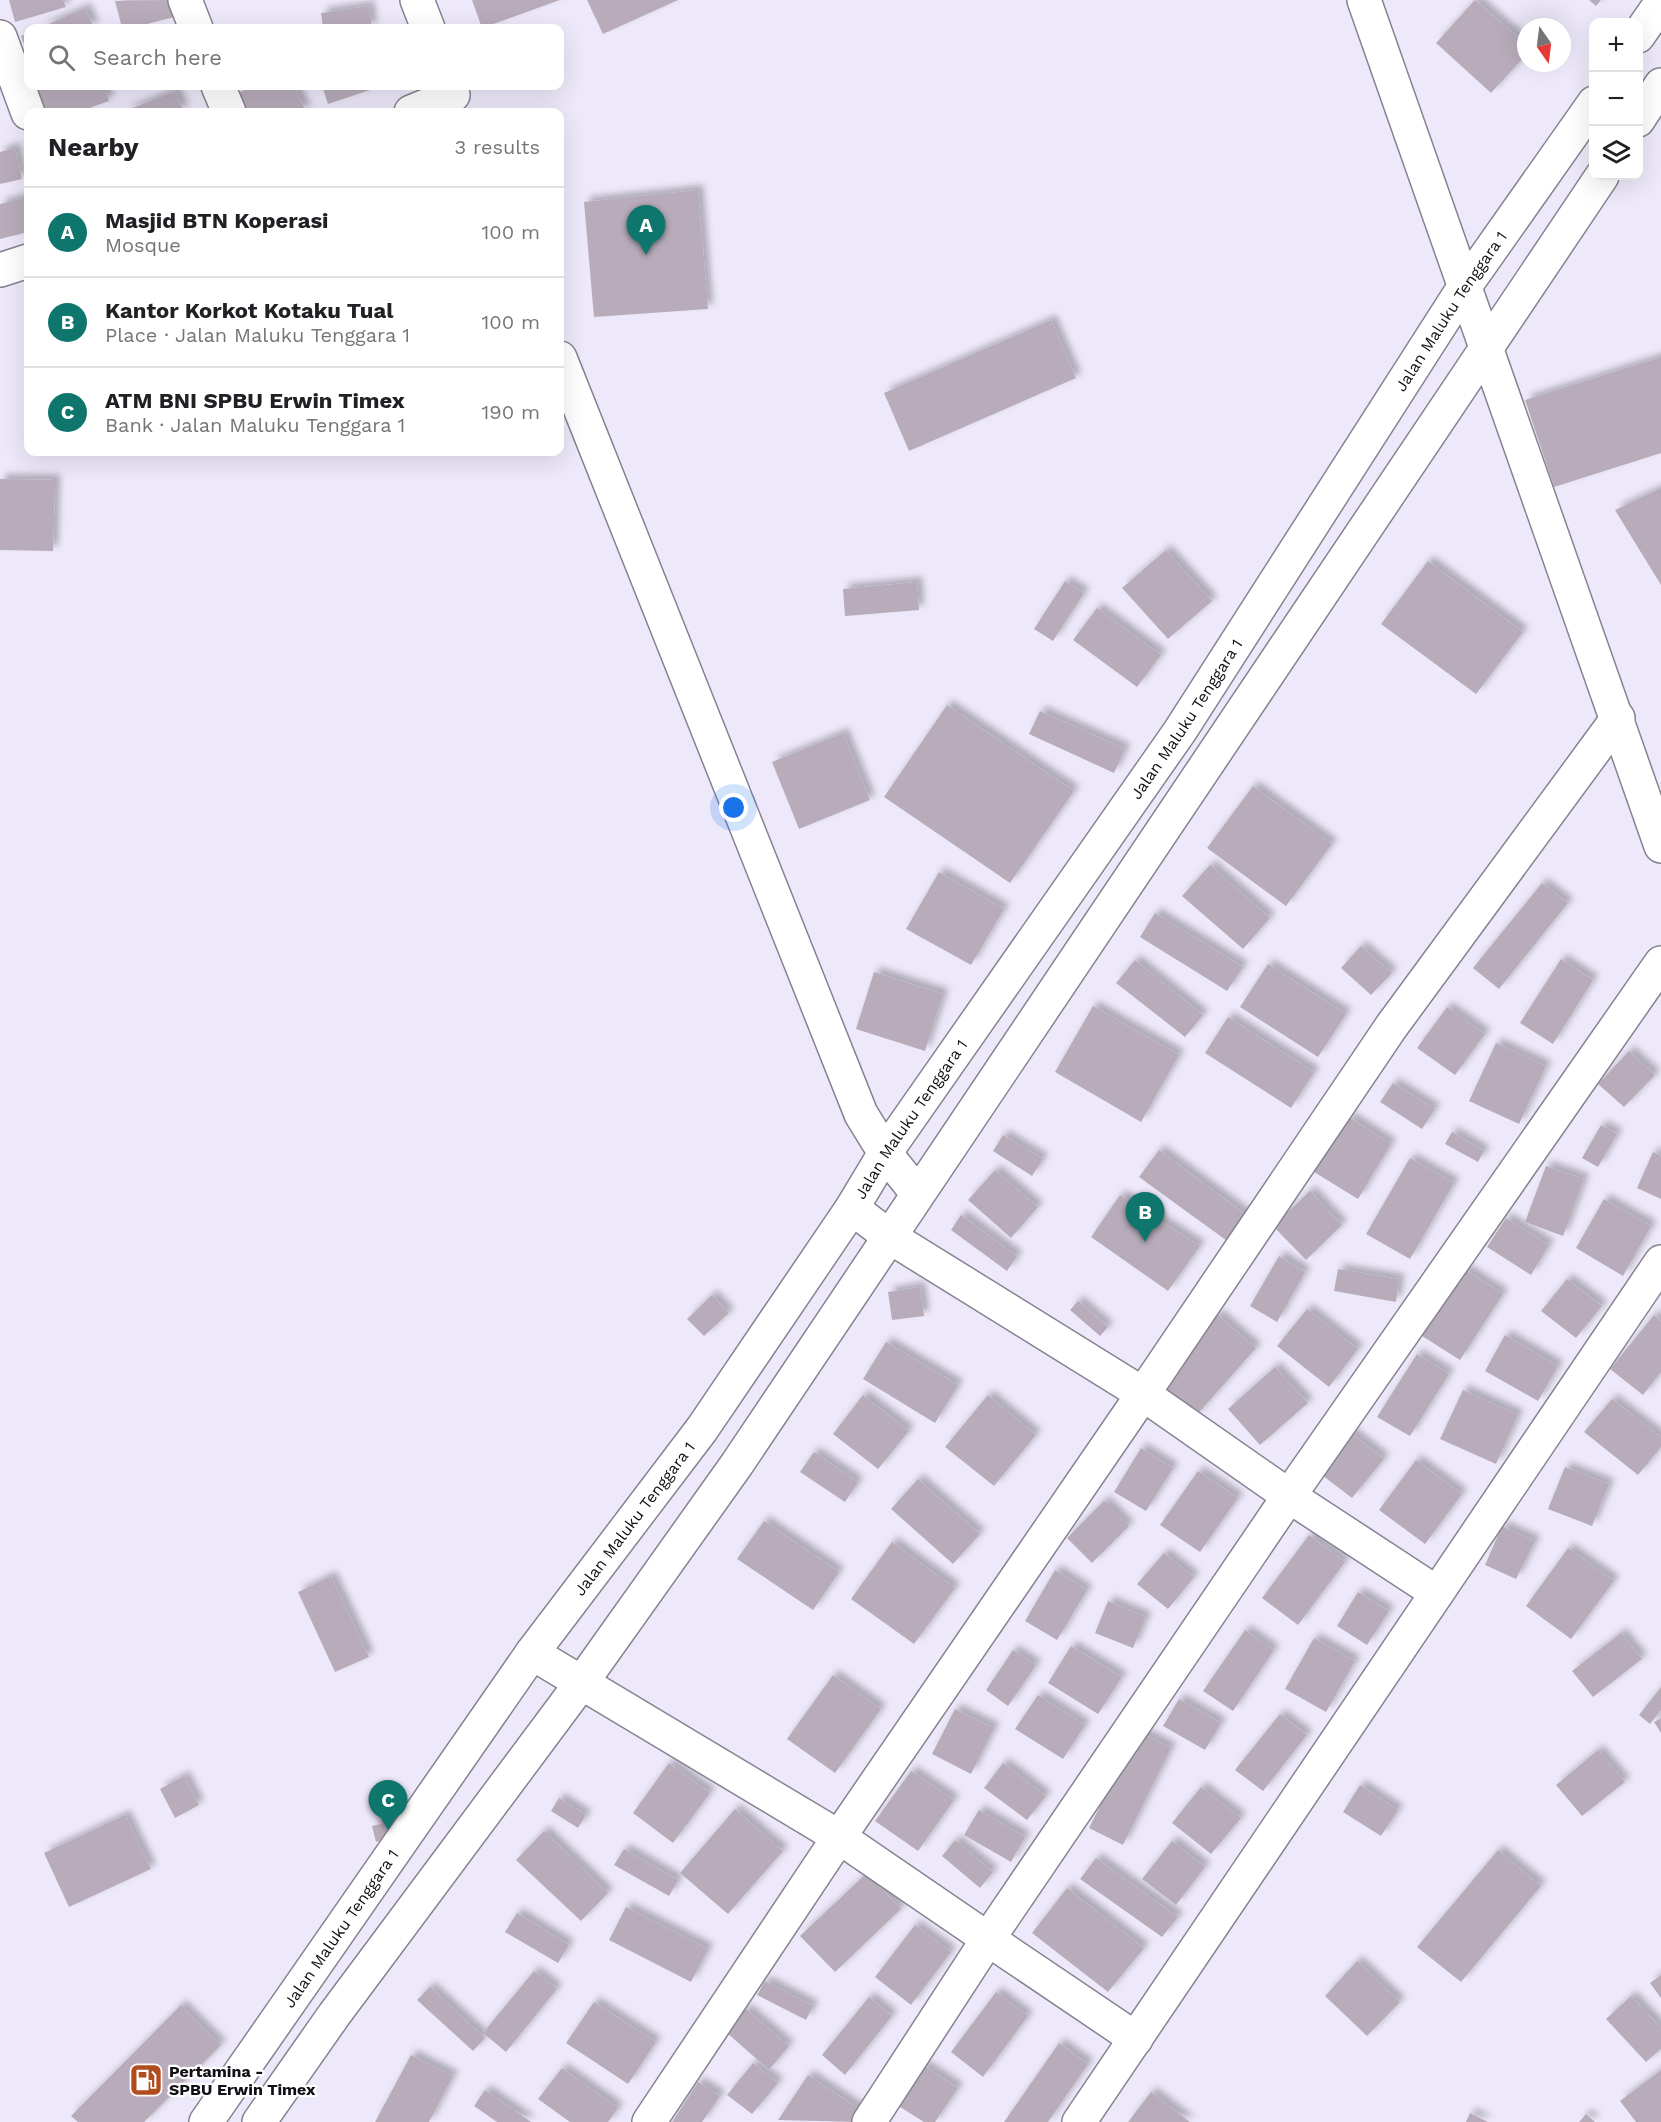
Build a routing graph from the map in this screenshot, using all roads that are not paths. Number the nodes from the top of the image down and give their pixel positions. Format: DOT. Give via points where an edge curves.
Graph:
graph roads {
  1 [pos="185,0"];
  2 [pos="417,0"];
  3 [pos="1364,0"];
  4 [pos="1661,3"];
  5 [pos="194,24"];
  6 [pos="426,24"];
  7 [pos="1643,29"];
  8 [pos="0,37"];
  9 [pos="1661,85"];
  10 [pos="220,90"];
  11 [pos="454,98"];
  12 [pos="26,108"];
  13 [pos="226,108"];
  14 [pos="423,108"];
  15 [pos="1589,109"];
  16 [pos="1643,112"];
  17 [pos="1599,180"];
  18 [pos="24,262"];
  19 [pos="0,270"];
  20 [pos="1463,289"];
  21 [pos="1485,349"];
  22 [pos="564,368"];
  23 [pos="1618,718"];
  24 [pos="1661,846"];
  25 [pos="1661,963"];
  26 [pos="885,1153"];
  27 [pos="917,1193"];
  28 [pos="852,1208"];
  29 [pos="890,1237"];
  30 [pos="1661,1262"];
  31 [pos="1143,1394"];
  32 [pos="1289,1496"];
  33 [pos="1437,1593"];
  34 [pos="532,1653"];
  35 [pos="582,1682"];
  36 [pos="839,1837"];
  37 [pos="988,1939"];
  38 [pos="1136,2039"];
  39 [pos="206,2122"];
  40 [pos="259,2122"];
  41 [pos="649,2122"];
  42 [pos="869,2122"];
  43 [pos="1080,2122"];
  1 -- 5 [label="street"];
  2 -- 6 [label="street"];
  3 -- 20 [label="street"];
  4 -- 7 [label="street"];
  8 -- 12 [label="street"];
  9 -- 16 [label="street"];
  10 -- 13 [label="street"];
  11 -- 14 [label="street"];
  15 -- 20 [label="street, Jalan Maluku Tenggara 1"];
  17 -- 21 [label="street"];
  18 -- 19 [label="street"];
  20 -- 21 [label="street"];
  20 -- 26 [label="street, Jalan Maluku Tenggara 1" via="1180,730"];
  21 -- 23 [label="street"];
  21 -- 27 [label="street"];
  22 -- 26 [label="street" via="861,1114"];
  23 -- 24 [label="street"];
  23 -- 31 [label="street" via="1391,1027"];
  25 -- 32 [label="street"];
  26 -- 27 [label="street"];
  26 -- 28 [label="street, Jalan Maluku Tenggara 1"];
  27 -- 29 [label="street"];
  28 -- 29 [label="street"];
  28 -- 34 [label="street, Jalan Maluku Tenggara 1" via="702,1429"];
  29 -- 31 [label="street"];
  29 -- 35 [label="street" via="730,1474"];
  30 -- 33 [label="street"];
  31 -- 32 [label="street"];
  31 -- 36 [label="street"];
  32 -- 33 [label="street"];
  32 -- 37 [label="street"];
  33 -- 38 [label="street"];
  34 -- 35 [label="street"];
  34 -- 39 [label="street, Jalan Maluku Tenggara 1"];
  35 -- 36 [label="street"];
  35 -- 40 [label="street"];
  36 -- 37 [label="street"];
  36 -- 41 [label="street"];
  37 -- 38 [label="street"];
  37 -- 42 [label="street"];
  38 -- 43 [label="street"];
}
